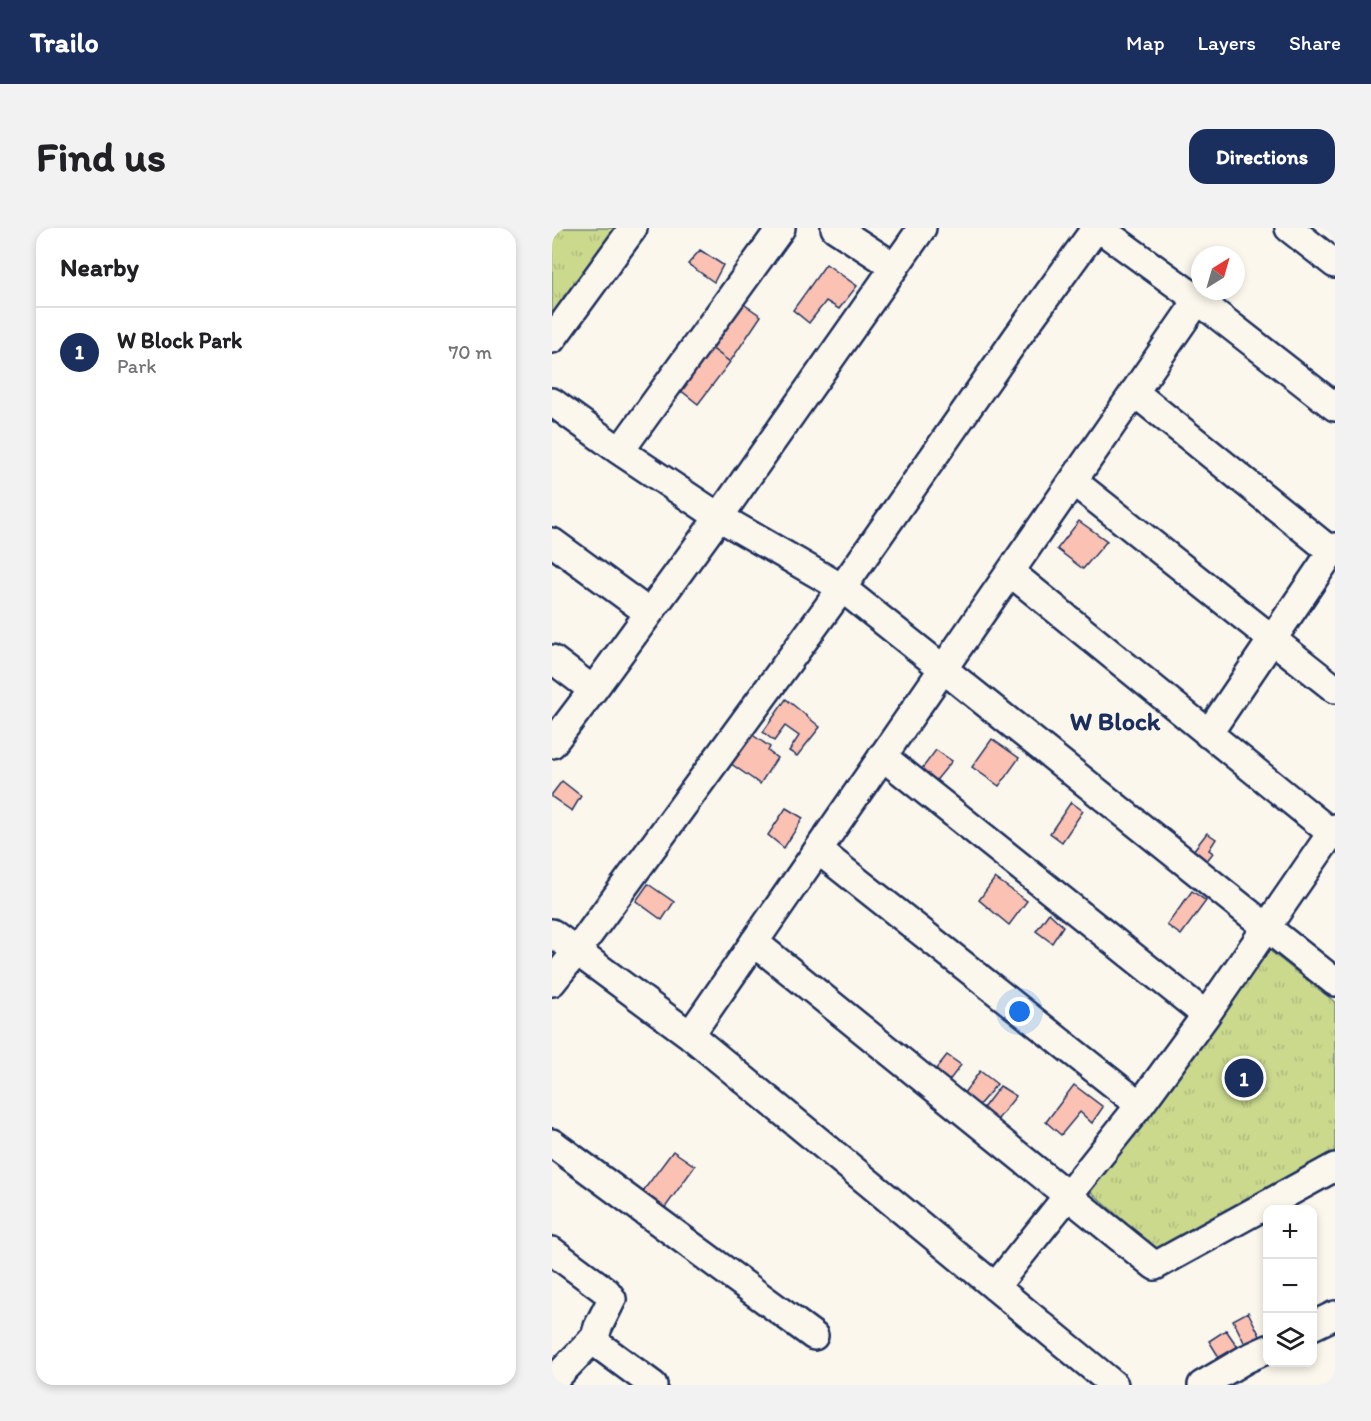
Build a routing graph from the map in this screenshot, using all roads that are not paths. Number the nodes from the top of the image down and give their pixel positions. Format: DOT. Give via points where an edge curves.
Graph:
graph roads {
  1 [pos="633,228"];
  2 [pos="781,228"];
  3 [pos="835,228"];
  4 [pos="922,228"];
  5 [pos="1098,228"];
  6 [pos="1289,228"];
  7 [pos="1335,264"];
  8 [pos="895,267"];
  9 [pos="1191,295"];
  10 [pos="1198,300"];
  11 [pos="552,339"];
  12 [pos="1134,392"];
  13 [pos="552,402"];
  14 [pos="1335,407"];
  15 [pos="620,451"];
  16 [pos="1073,481"];
  17 [pos="719,517"];
  18 [pos="552,542"];
  19 [pos="1333,549"];
  20 [pos="1010,572"];
  21 [pos="842,588"];
  22 [pos="649,613"];
  23 [pos="1272,639"];
  24 [pos="552,659"];
  25 [pos="944,668"];
  26 [pos="1335,689"];
  27 [pos="593,690"];
  28 [pos="1208,734"];
  29 [pos="552,744"];
  30 [pos="882,756"];
  31 [pos="1334,832"];
  32 [pos="818,850"];
  33 [pos="1266,928"];
  34 [pos="552,933"];
  35 [pos="754,942"];
  36 [pos="576,952"];
  37 [pos="552,982"];
  38 [pos="1335,982"];
  39 [pos="1206,1016"];
  40 [pos="690,1035"];
  41 [pos="1140,1105"];
  42 [pos="552,1143"];
  43 [pos="1335,1167"];
  44 [pos="1067,1196"];
  45 [pos="552,1251"];
  46 [pos="995,1287"];
  47 [pos="1335,1315"];
  48 [pos="1317,1324"];
  49 [pos="814,1336"];
  50 [pos="595,1337"];
  51 [pos="1263,1351"];
  52 [pos="552,1382"];
  53 [pos="653,1385"];
  54 [pos="1114,1385"];
  55 [pos="1202,1385"];
  1 -- 11 [label="street"];
  2 -- 15 [label="street"];
  3 -- 8 [label="street"];
  4 -- 8 [label="street"];
  5 -- 9 [label="street"];
  5 -- 21 [label="street"];
  6 -- 7 [label="street"];
  8 -- 17 [label="street"];
  10 -- 12 [label="street"];
  10 -- 14 [label="street"];
  12 -- 16 [label="street"];
  12 -- 19 [label="street"];
  13 -- 15 [label="street"];
  15 -- 17 [label="street"];
  16 -- 20 [label="street"];
  16 -- 23 [label="street"];
  17 -- 21 [label="street"];
  17 -- 22 [label="street"];
  18 -- 22 [label="street"];
  19 -- 23 [label="street"];
  20 -- 25 [label="street"];
  20 -- 28 [label="street"];
  21 -- 25 [label="street"];
  21 -- 36 [label="street"];
  22 -- 27 [label="street"];
  23 -- 26 [label="street"];
  23 -- 28 [label="street"];
  24 -- 27 [label="street"];
  25 -- 30 [label="street"];
  25 -- 33 [label="street"];
  27 -- 29 [label="street"];
  28 -- 31 [label="street"];
  30 -- 32 [label="street"];
  30 -- 39 [label="street"];
  31 -- 33 [label="street"];
  32 -- 35 [label="street"];
  32 -- 41 [label="street"];
  33 -- 38 [label="street"];
  33 -- 39 [label="street"];
  34 -- 36 [label="street"];
  35 -- 40 [label="street"];
  35 -- 44 [label="street"];
  36 -- 37 [label="street"];
  36 -- 40 [label="street"];
  39 -- 41 [label="street"];
  40 -- 46 [label="street"];
  41 -- 44 [label="street"];
  42 -- 49 [label="street"];
  43 -- 44 [label="street" via="1155,1266"];
  44 -- 46 [label="street"];
  45 -- 50 [label="street" via="612,1299"];
  46 -- 54 [label="street"];
  47 -- 48 [label="street"];
  50 -- 52 [label="street"];
  50 -- 53 [label="street" via="600,1346"];
  51 -- 55 [label="street"];
}
